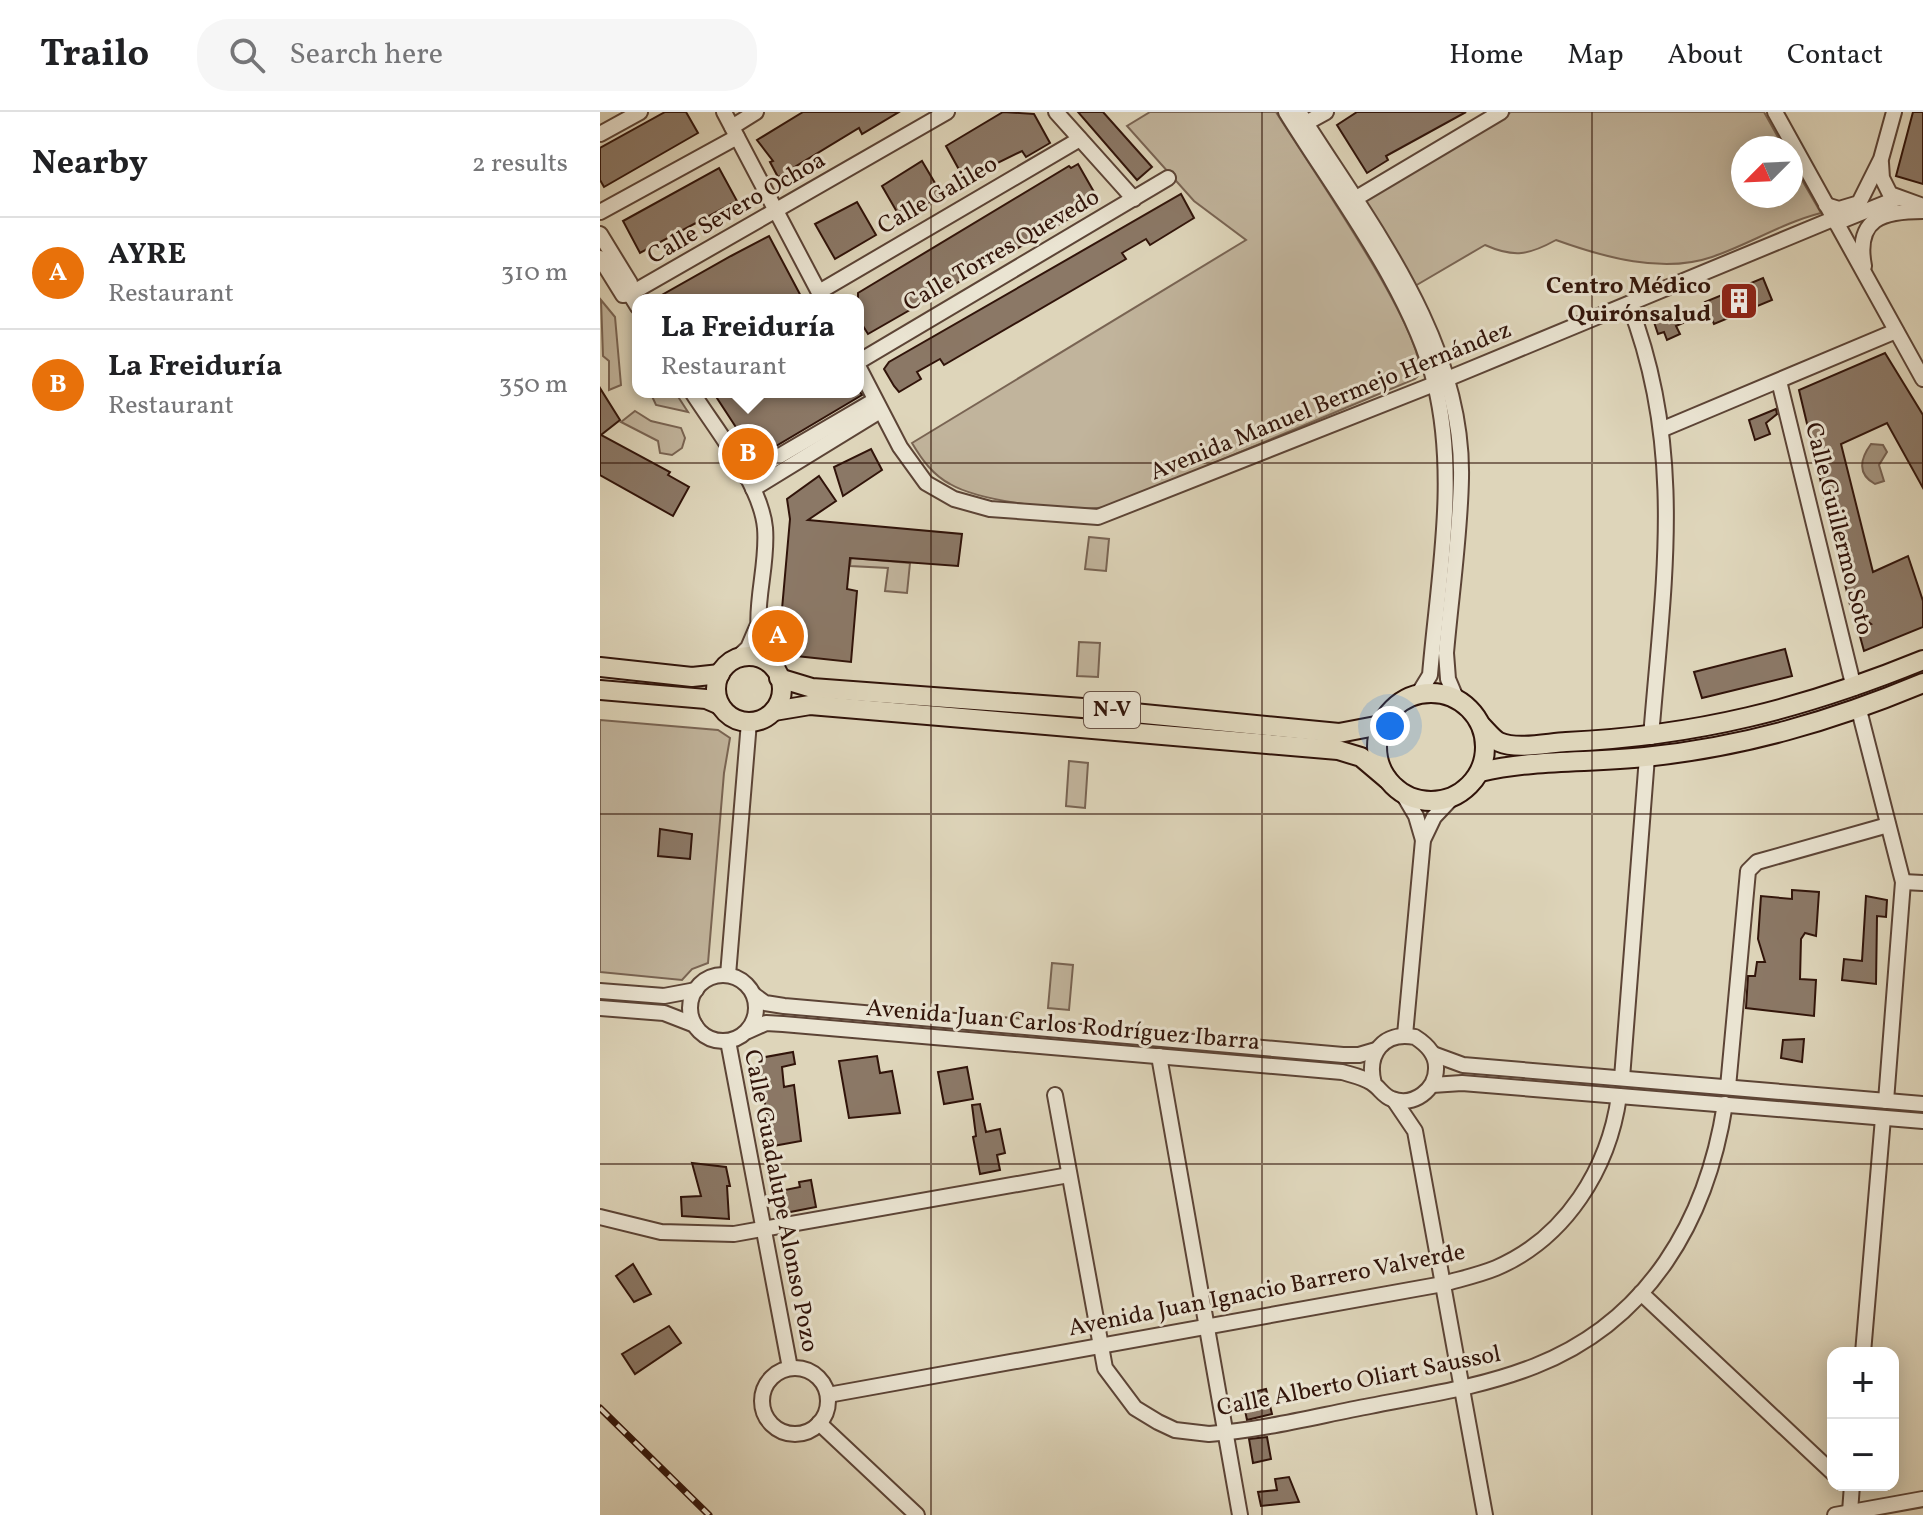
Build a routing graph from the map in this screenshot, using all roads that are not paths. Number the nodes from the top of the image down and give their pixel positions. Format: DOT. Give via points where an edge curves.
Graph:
graph roads {
  1 [pos="724,112"];
  2 [pos="756,112"];
  3 [pos="947,112"];
  4 [pos="1056,112"];
  5 [pos="1286,112"];
  6 [pos="1326,112"];
  7 [pos="1501,112"];
  8 [pos="1775,112"];
  9 [pos="1894,112"];
  10 [pos="637,113"];
  11 [pos="1302,118"];
  12 [pos="734,132"];
  13 [pos="600,134"];
  14 [pos="1080,139"];
  15 [pos="1881,159"];
  16 [pos="1168,178"];
  17 [pos="1898,198"];
  18 [pos="1134,199"];
  19 [pos="1353,200"];
  20 [pos="1826,205"];
  21 [pos="1923,208"];
  22 [pos="600,212"];
  23 [pos="777,212"];
  24 [pos="1835,221"];
  25 [pos="600,234"];
  26 [pos="600,258"];
  27 [pos="1865,275"];
  28 [pos="633,294"];
  29 [pos="644,294"];
  30 [pos="820,294"];
  31 [pos="824,294"];
  32 [pos="632,299"];
  33 [pos="1629,304"];
  34 [pos="1896,331"];
  35 [pos="864,360"];
  36 [pos="864,377"];
  37 [pos="1923,379"];
  38 [pos="1441,381"];
  39 [pos="1779,381"];
  40 [pos="696,398"];
  41 [pos="877,406"];
  42 [pos="1663,429"];
  43 [pos="749,482"];
  44 [pos="757,626"];
  45 [pos="737,658"];
  46 [pos="1923,660"];
  47 [pos="600,667"];
  48 [pos="774,671"];
  49 [pos="720,674"];
  50 [pos="1923,683"];
  51 [pos="1854,688"];
  52 [pos="600,690"];
  53 [pos="1419,693"];
  54 [pos="1456,698"];
  55 [pos="720,705"];
  56 [pos="1859,710"];
  57 [pos="774,711"];
  58 [pos="749,722"];
  59 [pos="1381,725"];
  60 [pos="1481,725"];
  61 [pos="1651,737"];
  62 [pos="1647,757"];
  63 [pos="1480,772"];
  64 [pos="1387,779"];
  65 [pos="1403,794"];
  66 [pos="1451,799"];
  67 [pos="1888,825"];
  68 [pos="1423,840"];
  69 [pos="1903,882"];
  70 [pos="1923,883"];
  71 [pos="728,975"];
  72 [pos="696,990"];
  73 [pos="600,991"];
  74 [pos="754,995"];
  75 [pos="600,1008"];
  76 [pos="695,1025"];
  77 [pos="748,1031"];
  78 [pos="1405,1035"];
  79 [pos="728,1041"];
  80 [pos="1376,1050"];
  81 [pos="1433,1054"];
  82 [pos="1159,1056"];
  83 [pos="1622,1078"];
  84 [pos="1374,1084"];
  85 [pos="1728,1087"];
  86 [pos="1429,1089"];
  87 [pos="1055,1095"];
  88 [pos="1619,1096"];
  89 [pos="1394,1100"];
  90 [pos="1886,1101"];
  91 [pos="1725,1104"];
  92 [pos="1923,1104"];
  93 [pos="1883,1118"];
  94 [pos="1923,1121"];
  95 [pos="1415,1131"];
  96 [pos="1069,1175"];
  97 [pos="600,1217"];
  98 [pos="763,1229"];
  99 [pos="1443,1284"];
  100 [pos="1641,1293"];
  101 [pos="1206,1326"];
  102 [pos="1099,1346"];
  103 [pos="1864,1347"];
  104 [pos="790,1368"];
  105 [pos="1462,1388"];
  106 [pos="828,1395"];
  107 [pos="819,1423"];
  108 [pos="1225,1433"];
  109 [pos="1827,1467"];
  110 [pos="1850,1491"];
  111 [pos="1923,1499"];
  112 [pos="1850,1512"];
  113 [pos="917,1515"];
  114 [pos="1240,1515"];
  115 [pos="1485,1515"];
  116 [pos="1835,1515"];
  1 -- 12 [label="street"];
  2 -- 12 [label="street"];
  3 -- 23 [label="street, Calle Severo Ochoa"];
  4 -- 14 [label="street"];
  5 -- 38 [label="street" via="1400,295"];
  6 -- 11 [label="street"];
  7 -- 19 [label="street"];
  8 -- 20 [label="street"];
  9 -- 15 [label="street"];
  10 -- 13 [label="street"];
  11 -- 19 [label="street"];
  12 -- 22 [label="street"];
  12 -- 23 [label="street"];
  14 -- 18 [label="street"];
  14 -- 31 [label="street, Calle Galileo"];
  15 -- 17 [label="street" via="1885,187"];
  15 -- 20 [label="street" via="1859,203 1839,209"];
  16 -- 18 [label="street, Calle Torres Quevedo"];
  17 -- 21 [label="street"];
  17 -- 24 [label="street, Avenida Manuel Bermejo Hernández"];
  18 -- 35 [label="street, Calle Torres Quevedo"];
  19 -- 38 [label="street" via="1412,293"];
  20 -- 24 [label="street"];
  21 -- 27 [label="street" via="1876,218 1862,248"];
  23 -- 29 [label="street, Calle Severo Ochoa"];
  23 -- 30 [label="street"];
  24 -- 27 [label="street"];
  24 -- 33 [label="street, Avenida Manuel Bermejo Hernández"];
  25 -- 28 [label="street"];
  26 -- 32 [label="street" via="623,295"];
  27 -- 34 [label="street"];
  33 -- 38 [label="street, Avenida Manuel Bermejo Hernández"];
  33 -- 42 [label="street" via="1654,380"];
  34 -- 37 [label="street"];
  34 -- 39 [label="street"];
  36 -- 41 [label="street, Avenida Manuel Bermejo Hernández"];
  38 -- 41 [label="street, Avenida Manuel Bermejo Hernández" via="1098,517 990,509 954,499 926,483"];
  38 -- 53 [label="street" via="1445,511 1430,675"];
  38 -- 54 [label="street" via="1461,475 1446,653"];
  39 -- 42 [label="street"];
  39 -- 51 [label="street, Calle Guillermo Soto"];
  40 -- 43 [label="street"];
  41 -- 43 [label="street"];
  42 -- 61 [label="street" via="1669,511"];
  43 -- 44 [label="street" via="761,503 765,530"];
  44 -- 45 [label="street" via="748,648"];
  44 -- 48 [label="street" via="761,649"];
  45 -- 48 [label="main road" via="757,658"];
  45 -- 49 [label="main road"];
  46 -- 51 [label="main road"];
  47 -- 49 [label="main road" via="692,677"];
  48 -- 57 [label="main road" via="781,692"];
  48 -- 59 [label="main road, N-V" via="812,688 1339,733"];
  49 -- 55 [label="main road"];
  50 -- 56 [label="main road"];
  51 -- 61 [label="main road" via="1772,713"];
  52 -- 55 [label="main road" via="706,699"];
  53 -- 54 [label="main road"];
  53 -- 59 [label="main road" via="1403,700"];
  54 -- 60 [label="main road"];
  55 -- 58 [label="main road" via="728,715"];
  56 -- 62 [label="main road" via="1743,743"];
  56 -- 67 [label="street"];
  57 -- 58 [label="main road"];
  57 -- 64 [label="main road" via="810,705 1338,750 1361,757"];
  58 -- 71 [label="street"];
  59 -- 64 [label="main road" via="1379,762"];
  60 -- 61 [label="main road" via="1499,742 1525,745"];
  60 -- 63 [label="main road" via="1486,746"];
  62 -- 63 [label="main road" via="1524,762"];
  62 -- 83 [label="street"];
  63 -- 66 [label="main road" via="1469,788"];
  64 -- 65 [label="main road"];
  65 -- 66 [label="main road" via="1418,800"];
  65 -- 68 [label="street"];
  66 -- 68 [label="street"];
  67 -- 69 [label="street"];
  67 -- 85 [label="street" via="1757,862 1748,871"];
  68 -- 78 [label="street"];
  69 -- 70 [label="street"];
  69 -- 90 [label="street"];
  71 -- 72 [label="street" via="709,978"];
  71 -- 74 [label="street"];
  72 -- 73 [label="street" via="664,996"];
  72 -- 76 [label="street" via="690,1012"];
  74 -- 77 [label="street" via="756,1011"];
  74 -- 80 [label="street, Avenida Juan Carlos Rodríguez Ibarra" via="765,1003 799,1008 1343,1055"];
  75 -- 76 [label="street" via="664,1013"];
  76 -- 79 [label="street" via="714,1040"];
  77 -- 79 [label="street"];
  77 -- 82 [label="street, Avenida Juan Carlos Rodríguez Ibarra" via="766,1023 783,1024"];
  78 -- 80 [label="street"];
  78 -- 81 [label="street" via="1425,1043"];
  79 -- 98 [label="street, Calle Guadalupe Alonso Pozo"];
  80 -- 84 [label="street" via="1370,1070"];
  81 -- 83 [label="street" via="1463,1065"];
  81 -- 86 [label="street" via="1436,1066"];
  82 -- 84 [label="street, Avenida Juan Carlos Rodríguez Ibarra" via="1342,1072"];
  82 -- 101 [label="street"];
  83 -- 85 [label="street"];
  84 -- 89 [label="street"];
  85 -- 90 [label="street"];
  86 -- 88 [label="street" via="1462,1083"];
  86 -- 89 [label="street" via="1416,1099"];
  86 -- 95 [label="street" via="1418,1109"];
  87 -- 96 [label="street, Calle Alberto Oliart Saussol"];
  88 -- 91 [label="street"];
  88 -- 99 [label="street, Avenida Juan Ignacio Barrero Valverde" via="1603,1160 1565,1217 1536,1244 1496,1268"];
  89 -- 95 [label="street"];
  90 -- 92 [label="street"];
  91 -- 93 [label="street"];
  91 -- 100 [label="street, Calle Alberto Oliart Saussol" via="1718,1149 1695,1217"];
  93 -- 94 [label="street"];
  93 -- 103 [label="street"];
  95 -- 99 [label="street"];
  96 -- 98 [label="street"];
  96 -- 102 [label="street, Calle Alberto Oliart Saussol"];
  97 -- 98 [label="street" via="661,1232 734,1234"];
  98 -- 104 [label="street, Calle Guadalupe Alonso Pozo"];
  99 -- 101 [label="street, Avenida Juan Ignacio Barrero Valverde"];
  99 -- 105 [label="street"];
  100 -- 105 [label="street, Calle Alberto Oliart Saussol" via="1595,1332 1538,1365"];
  100 -- 109 [label="street"];
  101 -- 102 [label="street, Avenida Juan Ignacio Barrero Valverde"];
  101 -- 108 [label="street"];
  102 -- 106 [label="street, Avenida Juan Ignacio Barrero Valverde"];
  102 -- 108 [label="street, Calle Alberto Oliart Saussol" via="1105,1368 1135,1408 1175,1430"];
  104 -- 106 [label="street" via="812,1372"];
  104 -- 107 [label="street" via="776,1373 764,1390 768,1420 790,1434"];
  105 -- 108 [label="street, Calle Alberto Oliart Saussol"];
  105 -- 115 [label="street"];
  106 -- 107 [label="street"];
  107 -- 113 [label="street"];
  108 -- 114 [label="street"];
  110 -- 112 [label="street"];
  111 -- 112 [label="street"];
  112 -- 116 [label="street"];
}
